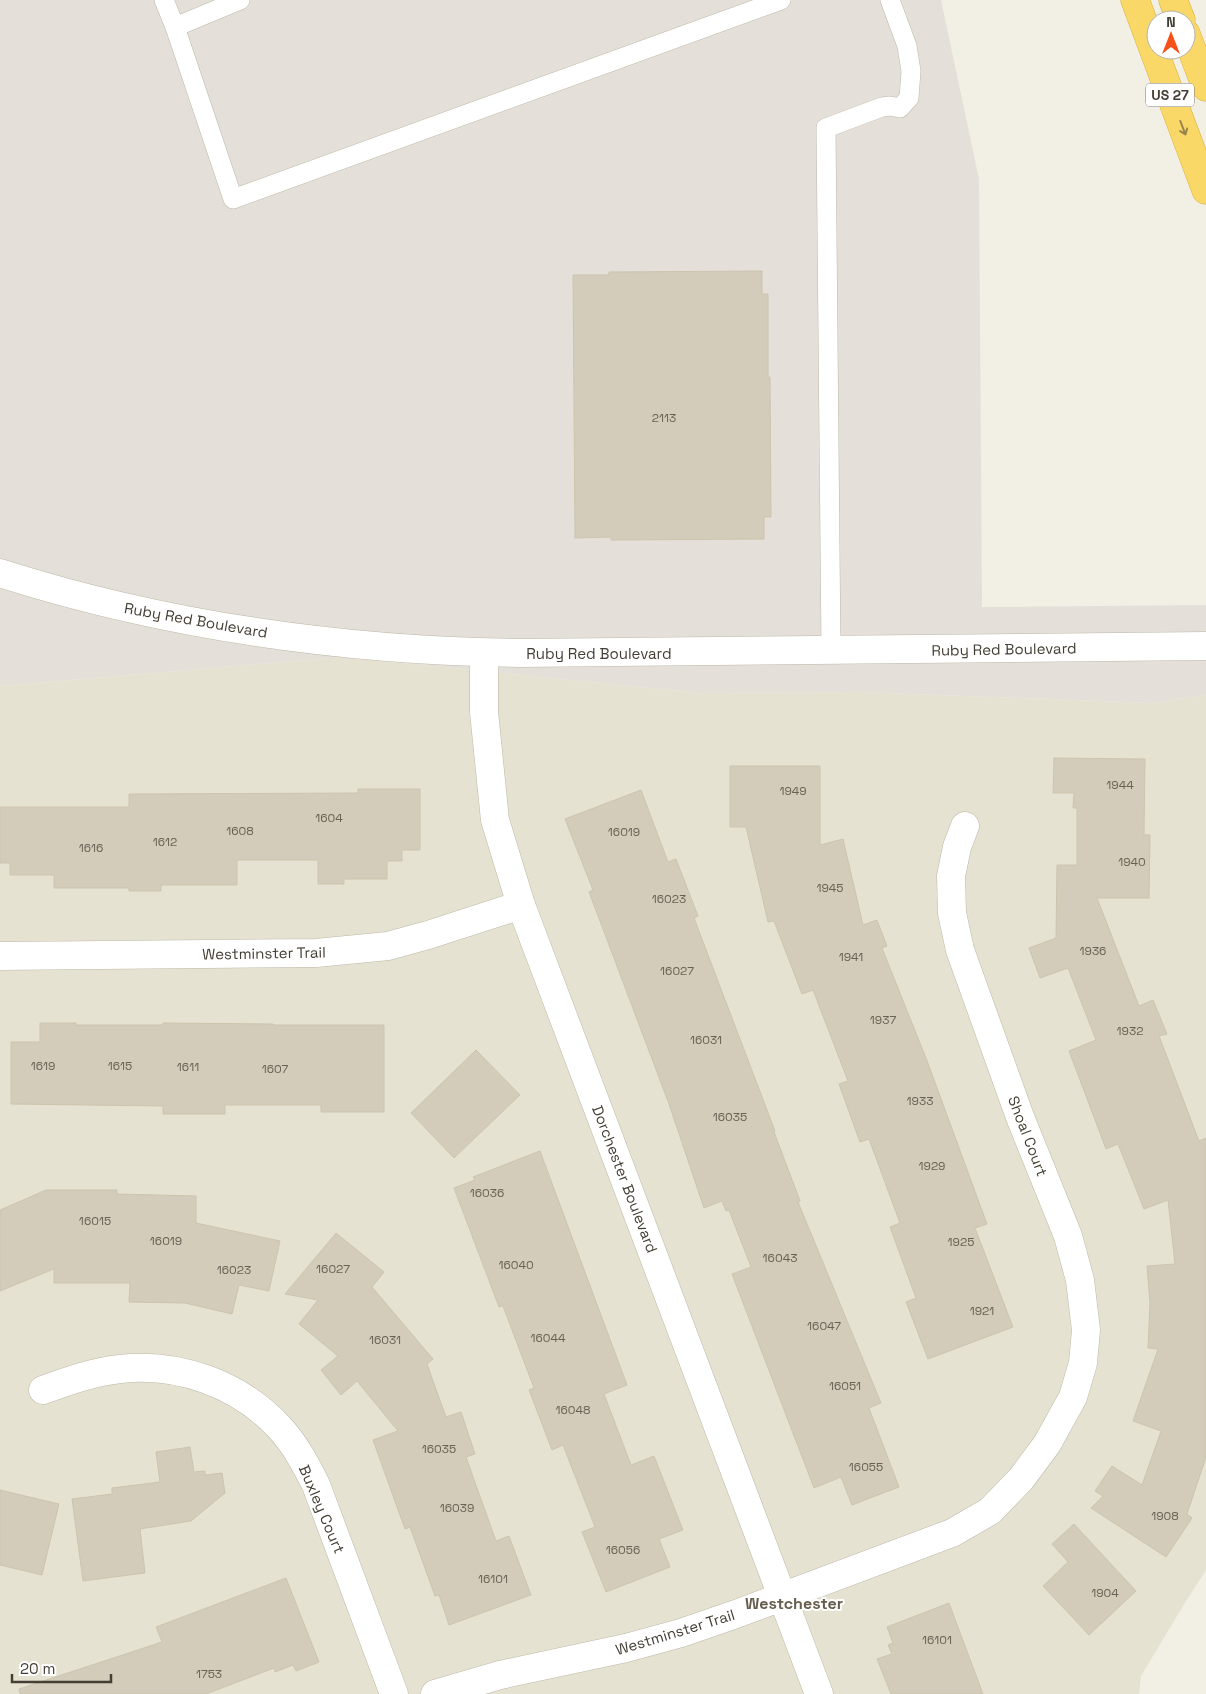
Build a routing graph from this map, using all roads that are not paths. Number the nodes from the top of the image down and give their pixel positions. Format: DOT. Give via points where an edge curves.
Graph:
graph roads {
  1 [pos="164,0"];
  2 [pos="240,0"];
  3 [pos="781,0"];
  4 [pos="890,0"];
  5 [pos="1135,0"];
  6 [pos="175,26"];
  7 [pos="1196,60"];
  8 [pos="1206,87"];
  9 [pos="1206,190"];
  10 [pos="0,573"];
  11 [pos="1206,646"];
  12 [pos="831,651"];
  13 [pos="484,653"];
  14 [pos="964,826"];
  15 [pos="521,905"];
  16 [pos="0,956"];
  17 [pos="43,1390"];
  18 [pos="1047,1444"];
  19 [pos="782,1596"];
  20 [pos="394,1694"];
  21 [pos="435,1694"];
  22 [pos="819,1694"];
  1 -- 6 [label="lane"];
  2 -- 6 [label="lane"];
  3 -- 6 [label="lane" via="233,199"];
  4 -- 12 [label="lane" via="907,46 909,98 900,108 882,107 826,128"];
  5 -- 9 [label="highway, US 27, one-way"];
  7 -- 8 [label="highway"];
  10 -- 13 [label="street, Ruby Red Boulevard" via="150,614 317,640"];
  11 -- 12 [label="street, Ruby Red Boulevard"];
  12 -- 13 [label="street, Ruby Red Boulevard"];
  13 -- 15 [label="street, Dorchester Boulevard" via="484,712 495,820"];
  14 -- 18 [label="street, Shoal Court" via="951,876 952,913 960,950 1020,1117 1068,1236 1080,1280 1086,1330 1083,1363 1073,1397"];
  15 -- 16 [label="street, Westminster Trail" via="388,946 343,951"];
  15 -- 19 [label="street, Dorchester Boulevard"];
  17 -- 20 [label="street, Buxley Court" via="94,1373 148,1368 197,1376 220,1384 262,1411 294,1447 316,1485"];
  18 -- 19 [label="street, Westminster Trail" via="1022,1479 990,1511 952,1533"];
  19 -- 21 [label="street, Westminster Trail" via="654,1641 508,1673"];
  19 -- 22 [label="street, Dorchester Boulevard"];
}
